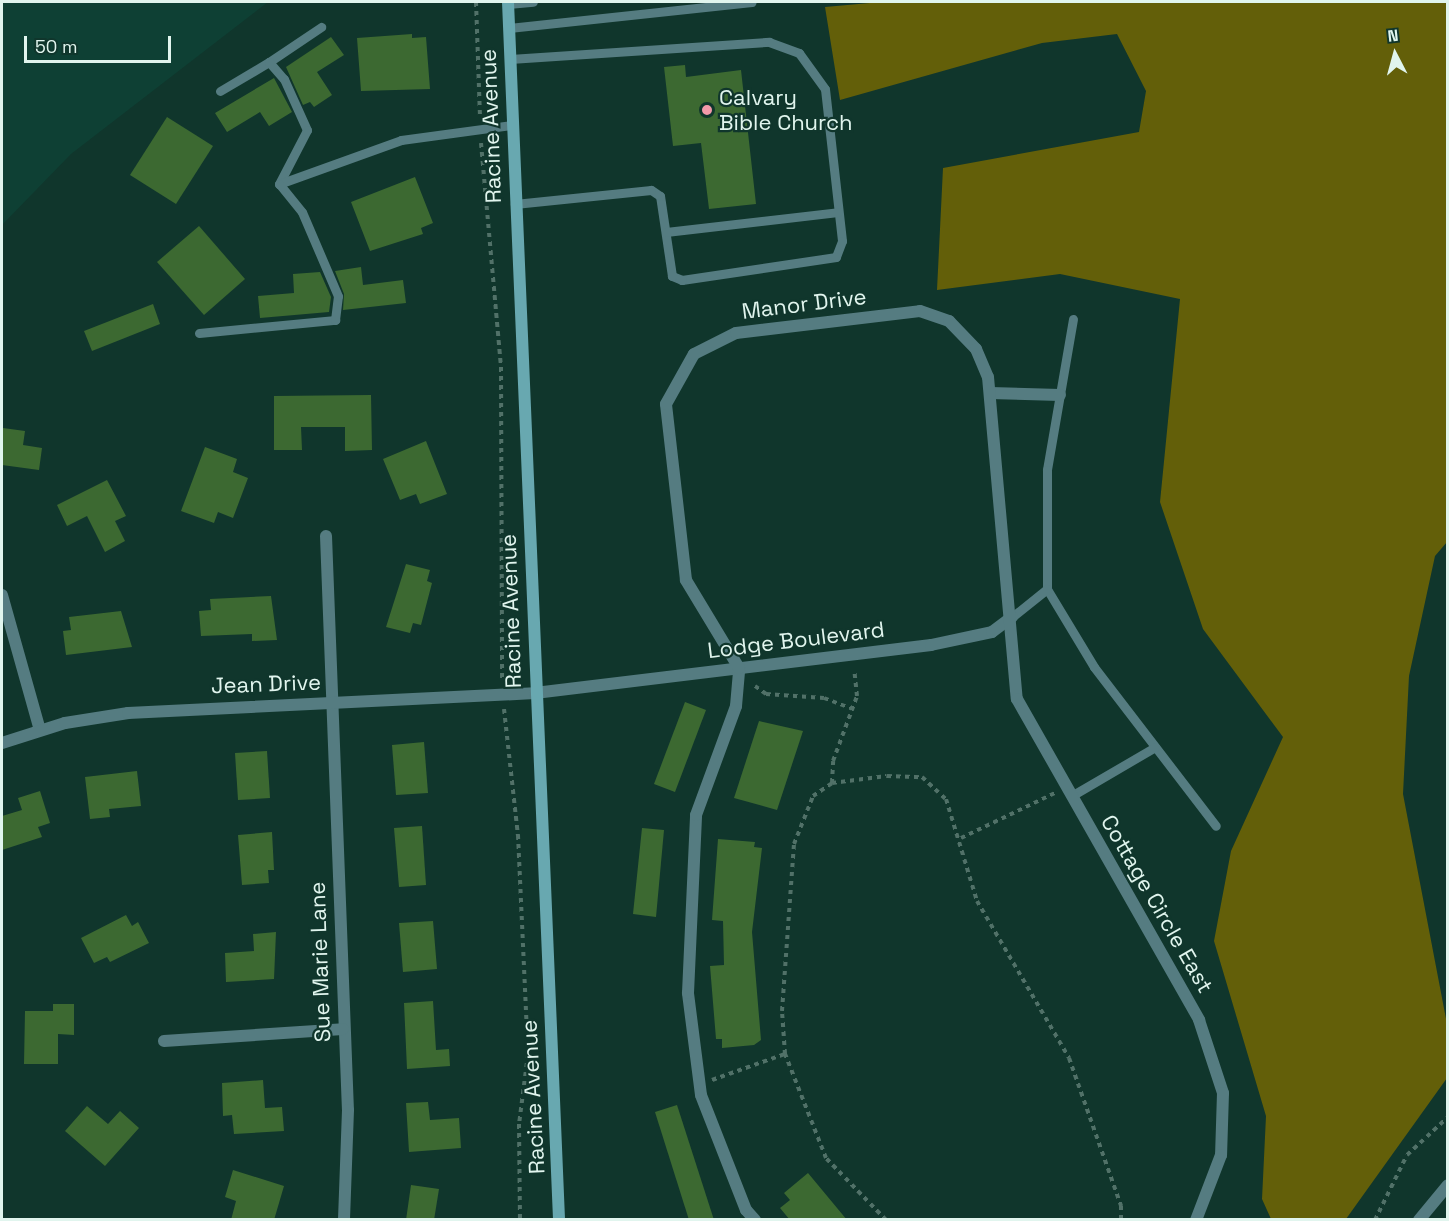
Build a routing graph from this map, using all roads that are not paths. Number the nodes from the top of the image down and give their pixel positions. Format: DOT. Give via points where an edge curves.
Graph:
graph roads {
  1 [pos="533,2"];
  2 [pos="752,2"];
  3 [pos="508,3"];
  4 [pos="321,27"];
  5 [pos="509,28"];
  6 [pos="510,59"];
  7 [pos="269,62"];
  8 [pos="220,91"];
  9 [pos="512,125"];
  10 [pos="279,184"];
  11 [pos="514,204"];
  12 [pos="838,212"];
  13 [pos="666,232"];
  14 [pos="1072,319"];
  15 [pos="199,333"];
  16 [pos="990,393"];
  17 [pos="1060,395"];
  18 [pos="326,537"];
  19 [pos="1047,589"];
  20 [pos="2,595"];
  21 [pos="1011,616"];
  22 [pos="739,668"];
  23 [pos="535,693"];
  24 [pos="330,703"];
  25 [pos="40,730"];
  26 [pos="2,743"];
  27 [pos="1155,747"];
  28 [pos="1071,791"];
  29 [pos="1216,826"];
  30 [pos="343,1029"];
  31 [pos="164,1041"];
  32 [pos="1448,1185"];
  33 [pos="344,1220"];
  34 [pos="560,1220"];
  35 [pos="755,1220"];
  36 [pos="1196,1220"];
  37 [pos="1419,1220"];
  1 -- 3 [label="lane"];
  2 -- 5 [label="lane"];
  3 -- 5 [label="main road, Racine Avenue"];
  4 -- 7 [label="lane"];
  5 -- 6 [label="main road, Racine Avenue"];
  6 -- 9 [label="main road, Racine Avenue"];
  6 -- 12 [label="lane" via="769,42 799,53 825,89"];
  7 -- 8 [label="lane"];
  7 -- 10 [label="lane" via="284,79 307,130"];
  9 -- 10 [label="lane" via="401,140"];
  9 -- 11 [label="main road, Racine Avenue"];
  10 -- 15 [label="lane" via="302,212 338,296 335,320"];
  11 -- 13 [label="lane" via="651,190 660,196"];
  11 -- 23 [label="main road, Racine Avenue"];
  12 -- 13 [label="lane"];
  12 -- 13 [label="lane" via="842,241 837,257 682,280 672,276"];
  14 -- 17 [label="lane"];
  16 -- 17 [label="street"];
  16 -- 21 [label="street, Manor Drive"];
  16 -- 22 [label="street, Manor Drive" via="976,348 949,321 920,311 736,333 694,354 666,404 686,580"];
  17 -- 19 [label="lane" via="1047,470"];
  18 -- 24 [label="street, Sue Marie Lane"];
  19 -- 21 [label="lane, Lodge Boulevard"];
  19 -- 27 [label="lane" via="1094,667"];
  20 -- 25 [label="street"];
  21 -- 22 [label="street, Lodge Boulevard" via="992,632"];
  21 -- 28 [label="street, Cottage Circle East" via="1017,699"];
  22 -- 23 [label="street, Lodge Boulevard"];
  22 -- 35 [label="street" via="736,706 696,815 690,880 688,993 700,1085 746,1210"];
  23 -- 24 [label="street, Jean Drive"];
  23 -- 34 [label="main road, Racine Avenue"];
  24 -- 25 [label="street, Jean Drive" via="128,713"];
  24 -- 30 [label="street, Sue Marie Lane"];
  25 -- 26 [label="street, Jean Drive"];
  27 -- 28 [label="lane"];
  27 -- 29 [label="lane"];
  28 -- 36 [label="street, Cottage Circle East" via="1199,1020 1223,1093 1221,1155"];
  30 -- 31 [label="street"];
  30 -- 33 [label="street, Sue Marie Lane" via="349,1167"];
  32 -- 37 [label="street"];
}
